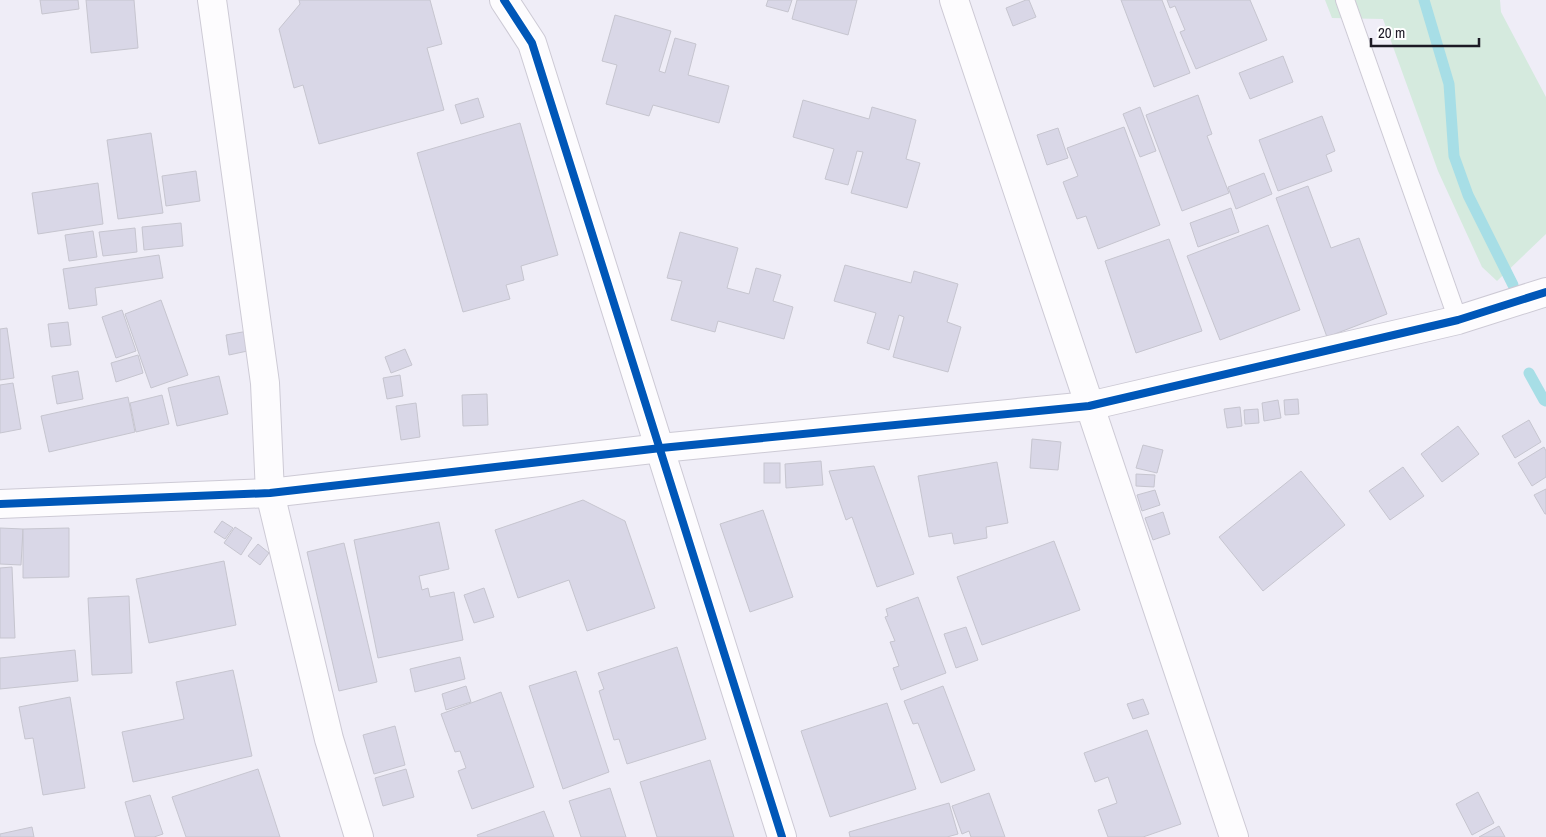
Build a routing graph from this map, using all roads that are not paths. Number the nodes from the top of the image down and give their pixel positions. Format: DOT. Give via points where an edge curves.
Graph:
graph roads {
  1 [pos="212,0"];
  2 [pos="504,0"];
  3 [pos="954,0"];
  4 [pos="1345,0"];
  5 [pos="1546,292"];
  6 [pos="1458,320"];
  7 [pos="1089,406"];
  8 [pos="661,448"];
  9 [pos="270,493"];
  10 [pos="0,504"];
  11 [pos="359,837"];
  12 [pos="782,837"];
  13 [pos="1234,837"];
  1 -- 9 [label="street" via="265,384"];
  2 -- 8 [label="street" via="532,43"];
  3 -- 7 [label="street"];
  4 -- 6 [label="lane"];
  5 -- 6 [label="street"];
  6 -- 7 [label="street"];
  7 -- 8 [label="street"];
  7 -- 13 [label="street"];
  8 -- 9 [label="street"];
  8 -- 12 [label="street"];
  9 -- 10 [label="street"];
  9 -- 11 [label="street" via="329,739"];
}
